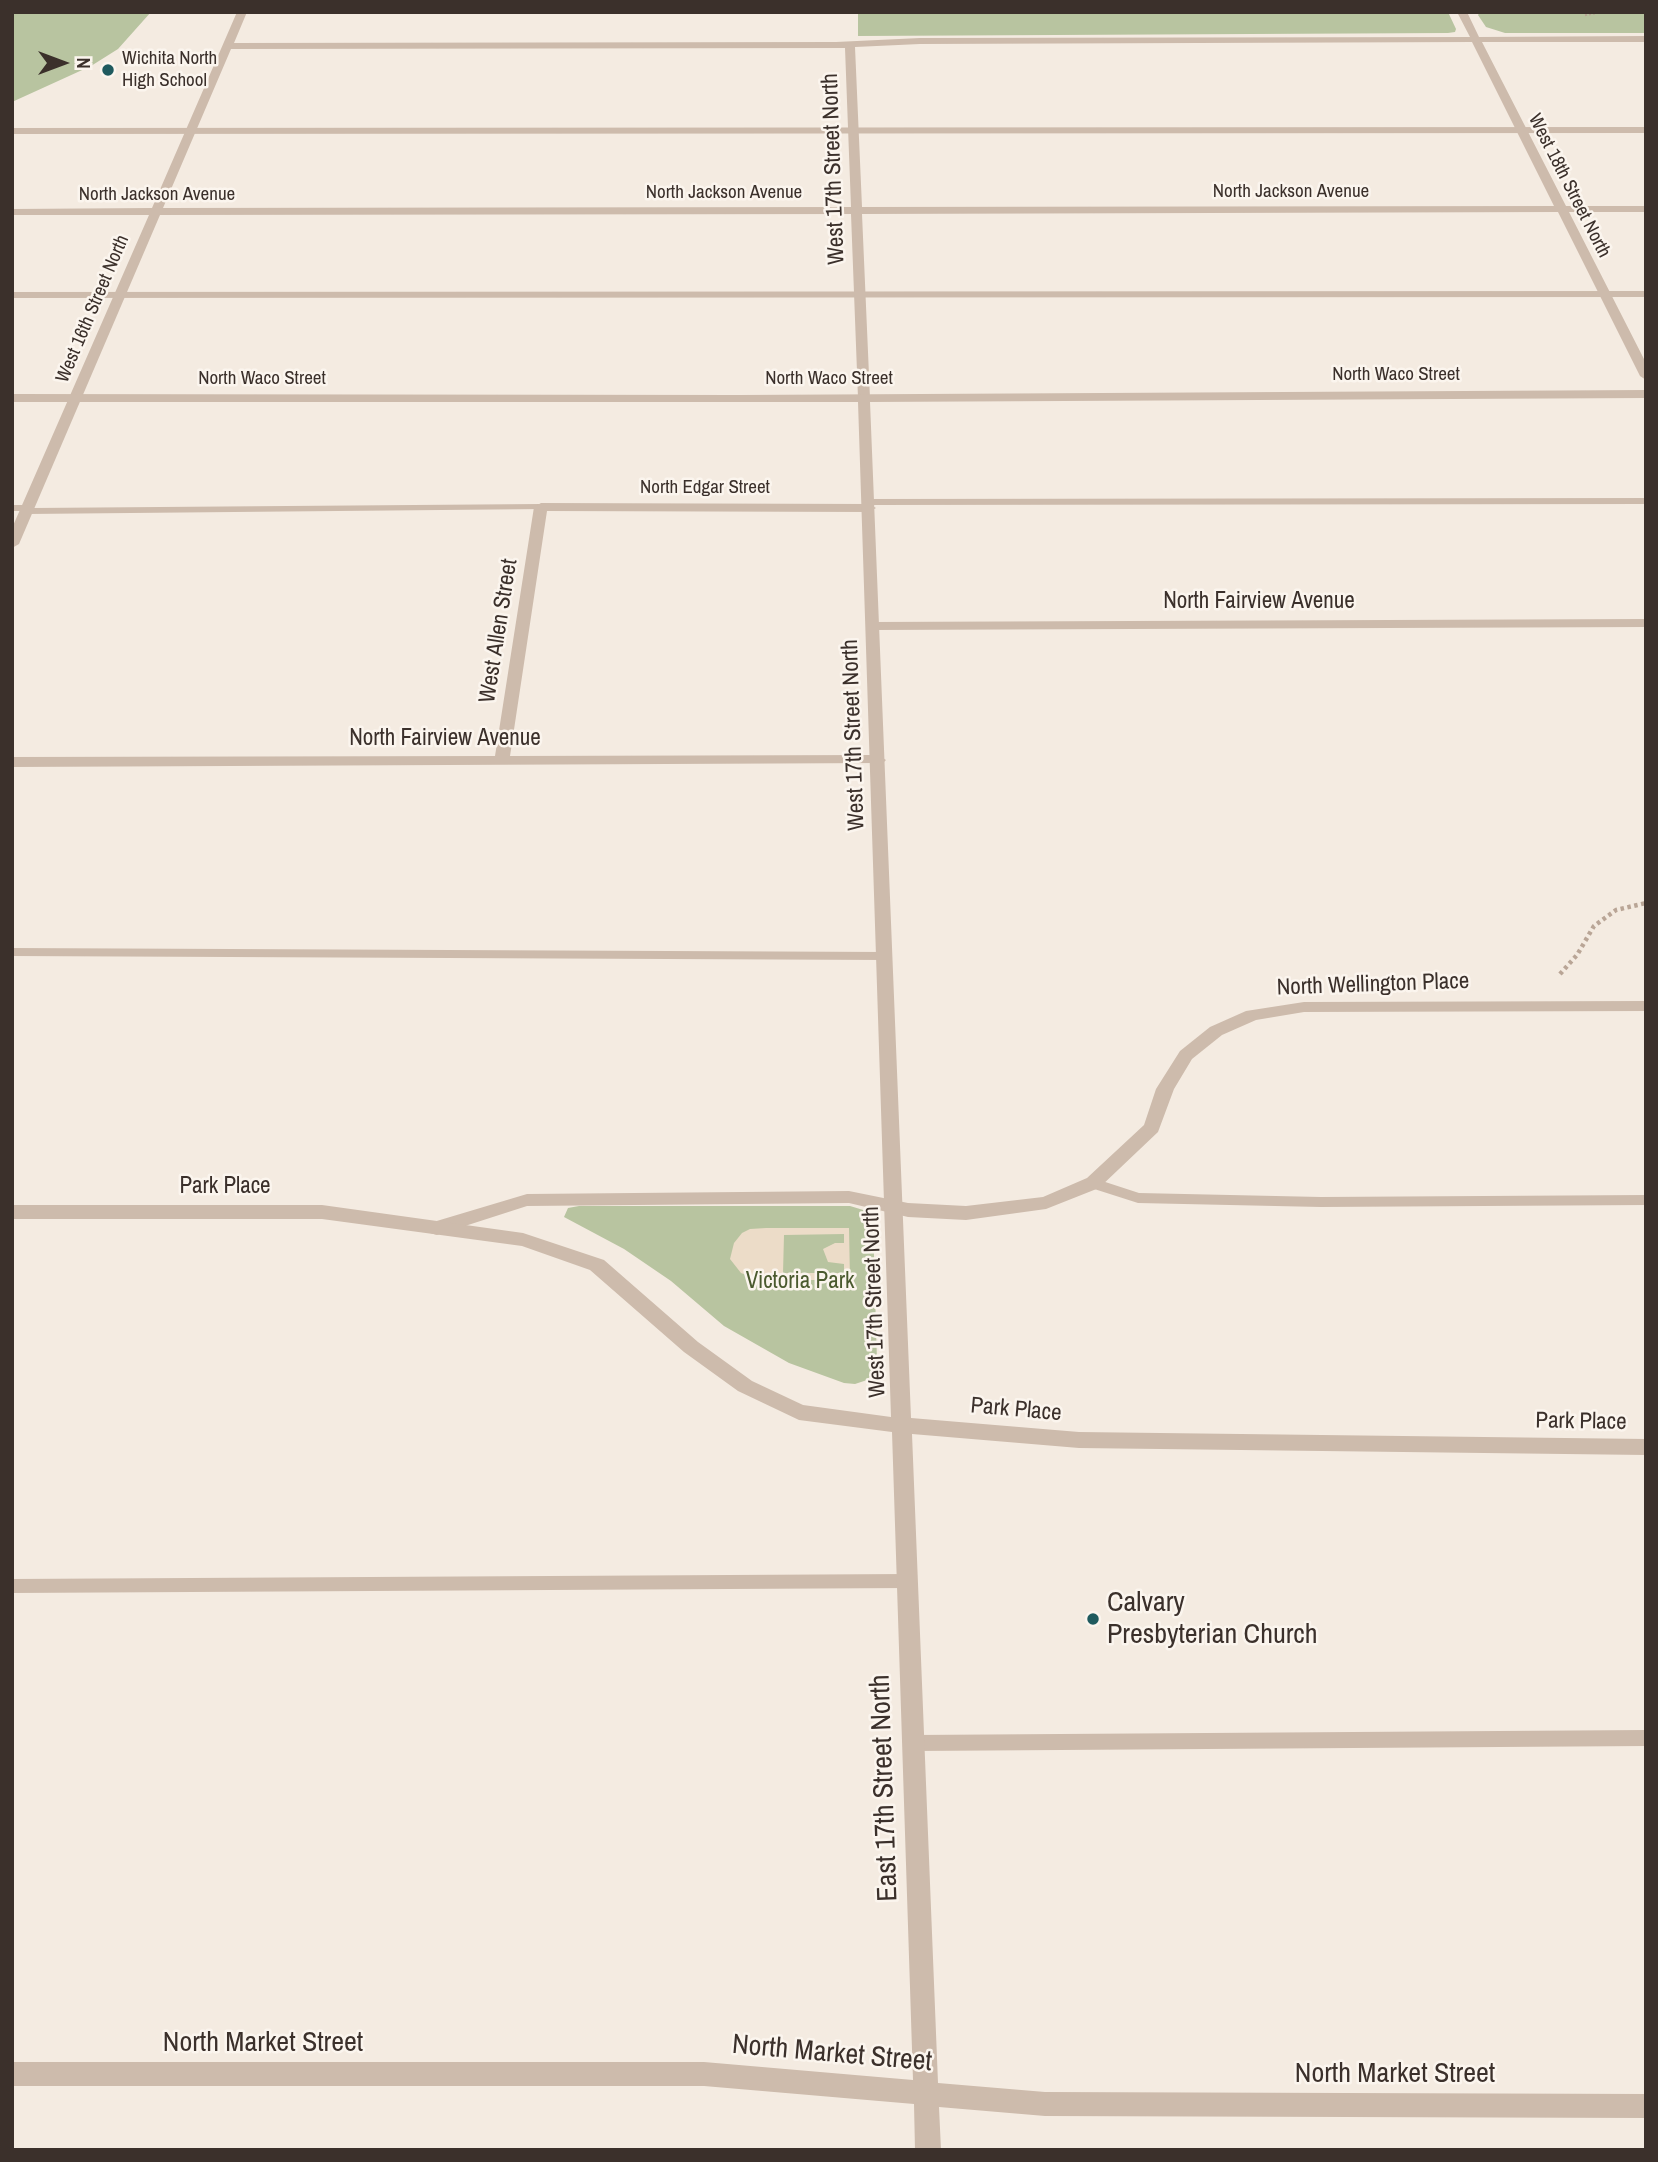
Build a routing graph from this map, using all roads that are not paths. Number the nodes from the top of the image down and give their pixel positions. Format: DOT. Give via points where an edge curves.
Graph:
graph roads {
  1 [pos="242,12"];
  2 [pos="1462,12"];
  3 [pos="1475,39"];
  4 [pos="1646,39"];
  5 [pos="850,44"];
  6 [pos="228,46"];
  7 [pos="1521,130"];
  8 [pos="1646,130"];
  9 [pos="12,131"];
  10 [pos="191,131"];
  11 [pos="855,132"];
  12 [pos="1561,209"];
  13 [pos="1646,209"];
  14 [pos="859,211"];
  15 [pos="12,212"];
  16 [pos="156,212"];
  17 [pos="1604,293"];
  18 [pos="861,294"];
  19 [pos="1646,294"];
  20 [pos="12,295"];
  21 [pos="120,295"];
  22 [pos="1646,376"];
  23 [pos="1646,394"];
  24 [pos="12,398"];
  25 [pos="76,398"];
  26 [pos="864,398"];
  27 [pos="1646,501"];
  28 [pos="869,505"];
  29 [pos="541,507"];
  30 [pos="12,508"];
  31 [pos="27,510"];
  32 [pos="12,544"];
  33 [pos="1646,623"];
  34 [pos="873,626"];
  35 [pos="878,760"];
  36 [pos="12,762"];
  37 [pos="502,762"];
  38 [pos="12,952"];
  39 [pos="885,956"];
  40 [pos="1646,1006"];
  41 [pos="1093,1184"];
  42 [pos="1646,1200"];
  43 [pos="894,1207"];
  44 [pos="12,1212"];
  45 [pos="437,1228"];
  46 [pos="902,1425"];
  47 [pos="1646,1447"];
  48 [pos="908,1581"];
  49 [pos="12,1586"];
  50 [pos="1646,1738"];
  51 [pos="914,1743"];
  52 [pos="12,2074"];
  53 [pos="926,2094"];
  54 [pos="1646,2106"];
  55 [pos="928,2150"];
  1 -- 6 [label="street, West 16th Street North"];
  2 -- 3 [label="street, West 18th Street North"];
  3 -- 4 [label="street"];
  3 -- 5 [label="street"];
  3 -- 7 [label="street, West 18th Street North"];
  5 -- 6 [label="street"];
  5 -- 11 [label="street, West 17th Street North"];
  6 -- 10 [label="street, West 16th Street North"];
  7 -- 8 [label="lane"];
  7 -- 11 [label="lane"];
  7 -- 12 [label="street, West 18th Street North"];
  9 -- 10 [label="lane"];
  10 -- 11 [label="lane"];
  10 -- 16 [label="street, West 16th Street North"];
  11 -- 14 [label="street, West 17th Street North"];
  12 -- 13 [label="street, North Jackson Avenue"];
  12 -- 14 [label="street, North Jackson Avenue"];
  12 -- 17 [label="street, West 18th Street North"];
  14 -- 16 [label="street, North Jackson Avenue"];
  14 -- 18 [label="street, West 17th Street North"];
  15 -- 16 [label="street, North Jackson Avenue"];
  16 -- 21 [label="street, West 16th Street North"];
  17 -- 18 [label="lane"];
  17 -- 19 [label="lane"];
  17 -- 22 [label="street, West 18th Street North"];
  18 -- 21 [label="lane"];
  18 -- 26 [label="street, West 17th Street North"];
  20 -- 21 [label="lane"];
  21 -- 25 [label="street, West 16th Street North"];
  23 -- 26 [label="street, North Waco Street"];
  24 -- 25 [label="street, North Waco Street"];
  25 -- 26 [label="street, North Waco Street"];
  25 -- 31 [label="street, West 16th Street North"];
  26 -- 28 [label="street, West 17th Street North"];
  27 -- 28 [label="lane"];
  28 -- 29 [label="street, North Edgar Street"];
  28 -- 34 [label="street, West 17th Street North"];
  29 -- 31 [label="lane"];
  29 -- 37 [label="street, West Allen Street"];
  30 -- 31 [label="lane"];
  31 -- 32 [label="street, West 16th Street North"];
  33 -- 34 [label="street, North Fairview Avenue"];
  34 -- 35 [label="street, West 17th Street North"];
  35 -- 37 [label="street, North Fairview Avenue"];
  35 -- 39 [label="street, West 17th Street North"];
  36 -- 37 [label="street, North Fairview Avenue"];
  38 -- 39 [label="lane"];
  39 -- 43 [label="street, West 17th Street North"];
  40 -- 41 [label="street, North Wellington Place" via="1304,1007 1252,1015 1216,1031 1186,1055 1165,1089 1152,1128"];
  41 -- 42 [label="lane" via="1138,1198"];
  41 -- 43 [label="street, North Wellington Place" via="1046,1203 966,1213"];
  43 -- 45 [label="street, Park Place" via="849,1197 527,1200"];
  43 -- 46 [label="street, West 17th Street North"];
  44 -- 45 [label="street, Park Place" via="322,1212"];
  45 -- 46 [label="street, Park Place" via="523,1240 597,1265 691,1348 745,1386 799,1412"];
  46 -- 47 [label="street, Park Place" via="1079,1440"];
  46 -- 48 [label="street, East 17th Street North"];
  48 -- 49 [label="lane"];
  48 -- 51 [label="street, East 17th Street North"];
  50 -- 51 [label="lane"];
  51 -- 53 [label="street, East 17th Street North"];
  52 -- 53 [label="street, North Market Street" via="704,2074"];
  53 -- 54 [label="street, North Market Street" via="1045,2104"];
  53 -- 55 [label="street, East 17th Street North"];
}
